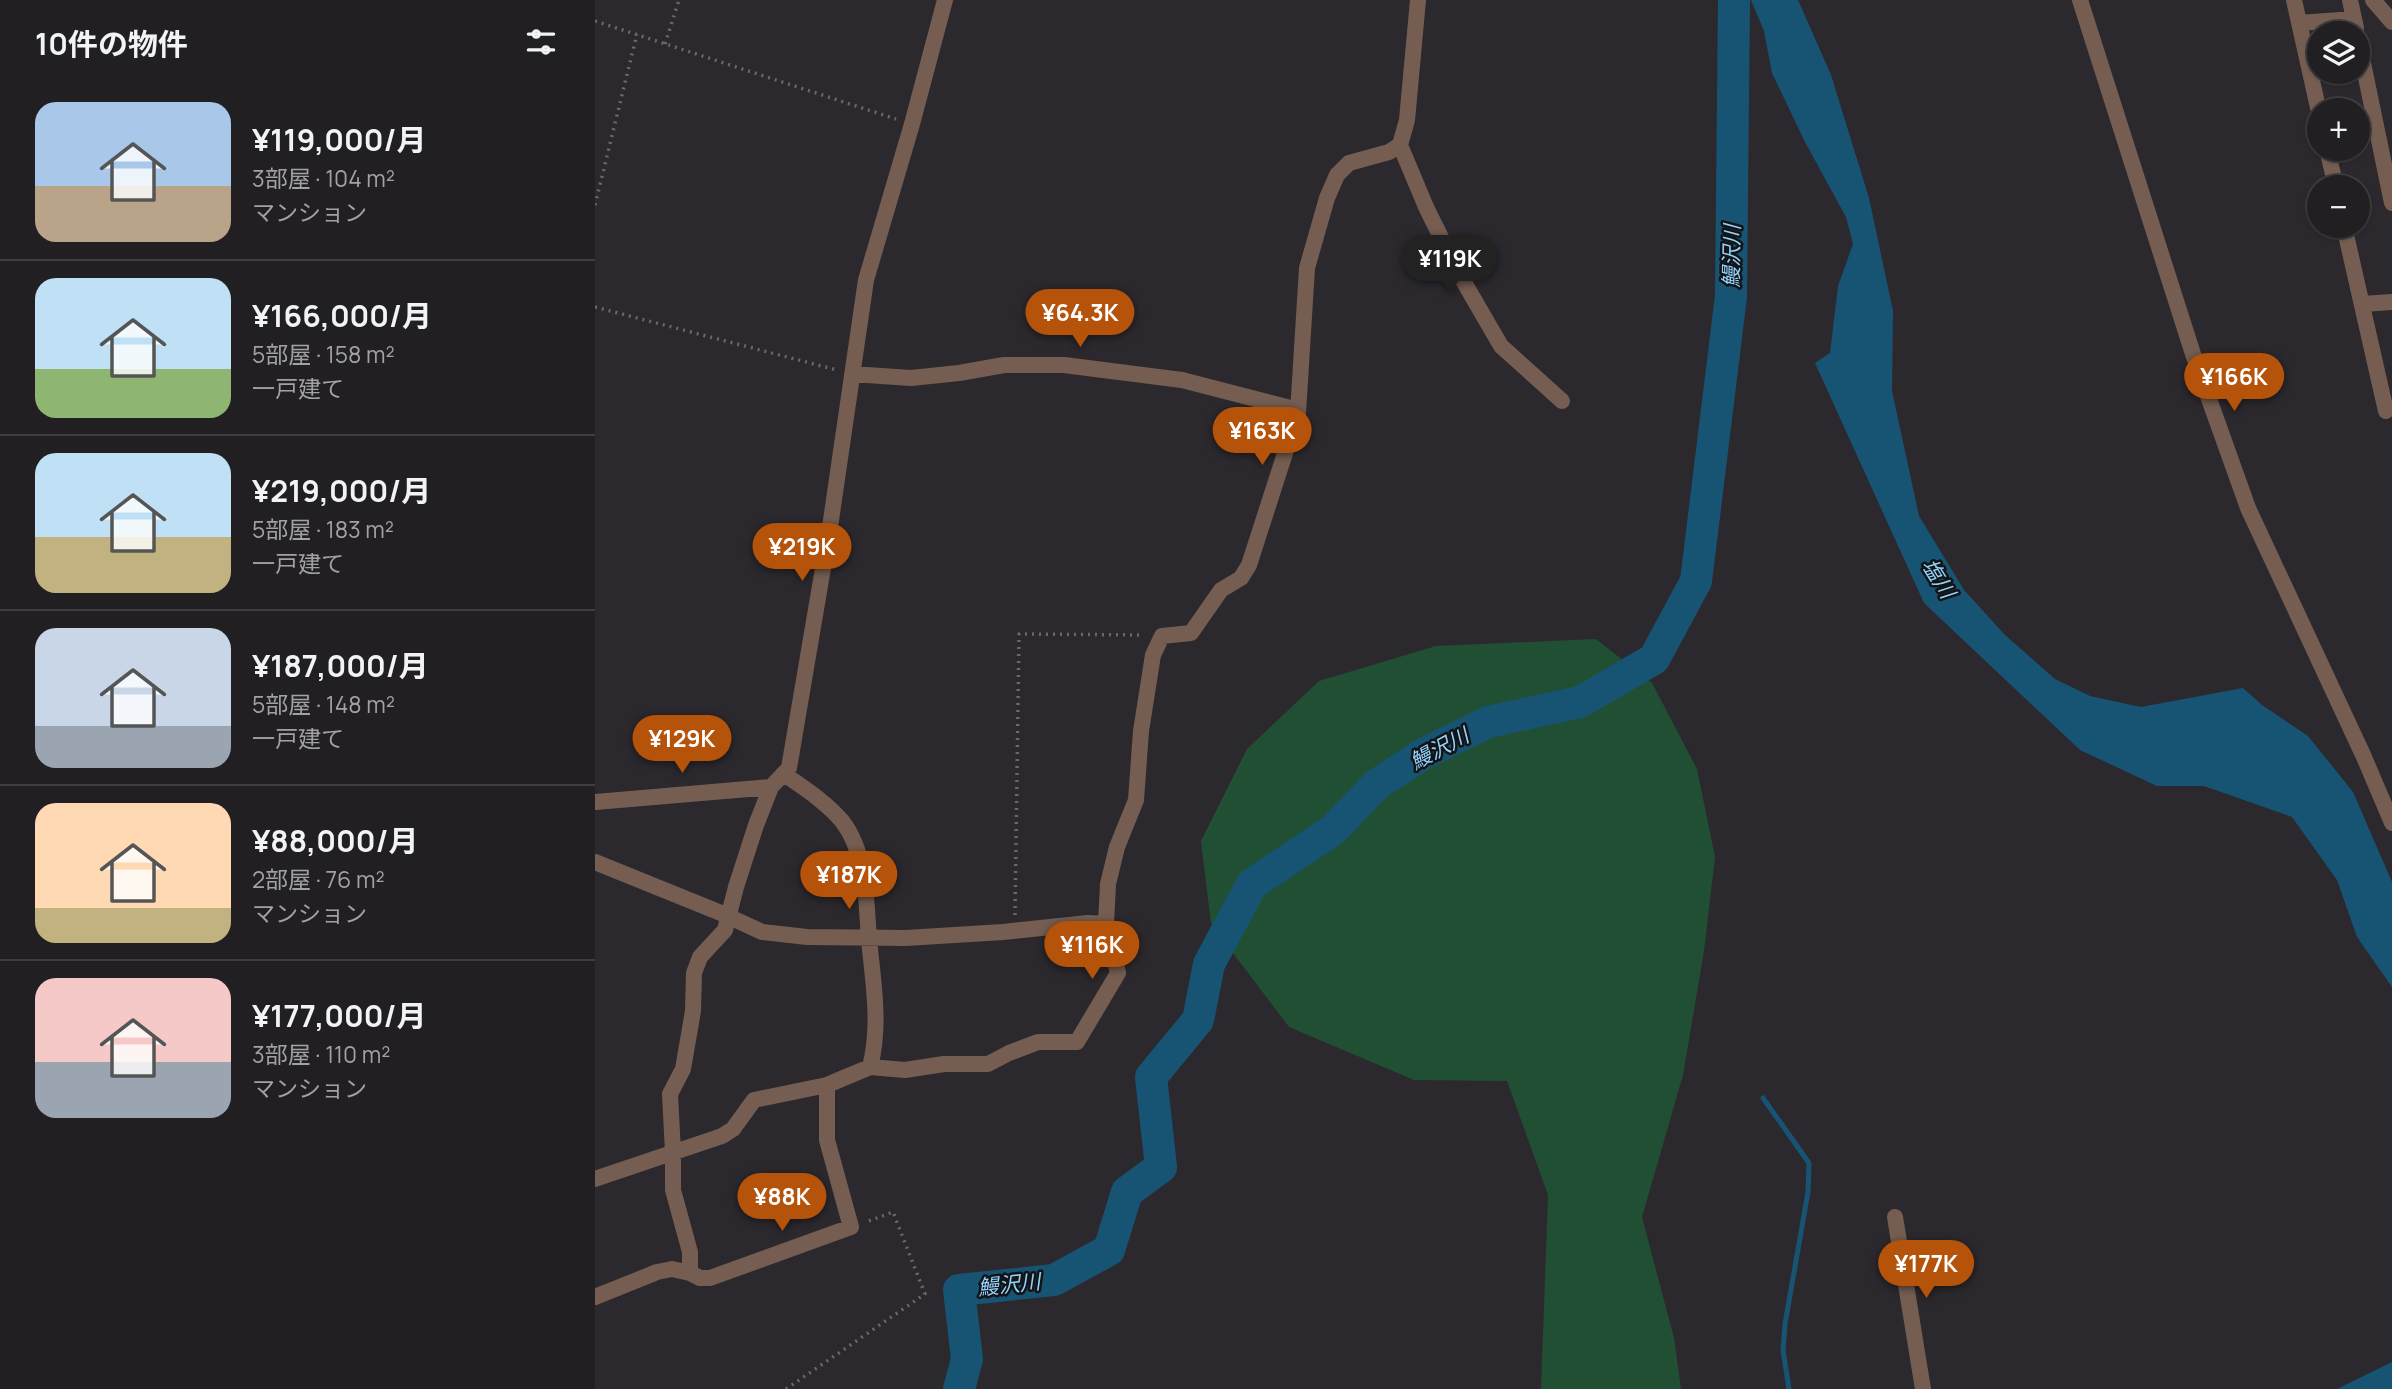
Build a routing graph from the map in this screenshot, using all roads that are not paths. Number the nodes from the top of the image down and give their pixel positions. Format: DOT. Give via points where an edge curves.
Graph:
graph roads {
  1 [pos="944,0"];
  2 [pos="1418,0"];
  3 [pos="2080,0"];
  4 [pos="2294,0"];
  5 [pos="2350,0"];
  6 [pos="2373,0"];
  7 [pos="2354,21"];
  8 [pos="2392,22"];
  9 [pos="2299,23"];
  10 [pos="2307,24"];
  11 [pos="2368,84"];
  12 [pos="2316,98"];
  13 [pos="2392,139"];
  14 [pos="1400,145"];
  15 [pos="2391,196"];
  16 [pos="2347,238"];
  17 [pos="2392,302"];
  18 [pos="2362,304"];
  19 [pos="852,374"];
  20 [pos="1562,401"];
  21 [pos="1298,410"];
  22 [pos="2386,411"];
  23 [pos="784,774"];
  24 [pos="771,788"];
  25 [pos="595,802"];
  26 [pos="2392,823"];
  27 [pos="595,862"];
  28 [pos="728,918"];
  29 [pos="1106,924"];
  30 [pos="869,938"];
  31 [pos="870,1067"];
  32 [pos="827,1085"];
  33 [pos="673,1152"];
  34 [pos="595,1179"];
  35 [pos="1895,1217"];
  36 [pos="690,1273"];
  37 [pos="595,1297"];
  38 [pos="1923,1389"];
  1 -- 19 [label="street" via="866,280"];
  2 -- 14 [label="street" via="1407,120"];
  3 -- 26 [label="street" via="2189,341 2248,508"];
  4 -- 9 [label="street"];
  5 -- 7 [label="street"];
  6 -- 8 [label="street"];
  9 -- 10 [label="street"];
  9 -- 12 [label="street"];
  11 -- 15 [label="street"];
  13 -- 15 [label="street"];
  14 -- 20 [label="street" via="1458,272 1501,346"];
  14 -- 21 [label="street" via="1349,163 1337,175 1327,198 1307,268"];
  16 -- 18 [label="street"];
  17 -- 18 [label="street"];
  18 -- 22 [label="street"];
  19 -- 21 [label="street" via="911,378 1004,365 1064,365 1182,380"];
  19 -- 23 [label="street" via="803,688 789,768"];
  21 -- 29 [label="street" via="1249,565 1241,578 1221,590 1191,633 1161,636 1153,655 1136,800 1108,884"];
  23 -- 24 [label="street"];
  23 -- 30 [label="street" via="843,823 862,868"];
  24 -- 25 [label="street"];
  24 -- 28 [label="street"];
  27 -- 28 [label="street"];
  28 -- 30 [label="street" via="762,932"];
  28 -- 33 [label="street" via="725,930 700,957 694,973 683,1069 670,1094"];
  29 -- 30 [label="street"];
  29 -- 31 [label="street" via="1118,973 1077,1042 1038,1042 988,1064 905,1070"];
  30 -- 31 [label="street" via="877,1013"];
  31 -- 32 [label="street"];
  32 -- 33 [label="street" via="754,1100 733,1129"];
  32 -- 36 [label="street" via="827,1140 851,1227 710,1278"];
  33 -- 34 [label="street"];
  33 -- 36 [label="street" via="673,1191 690,1252"];
  35 -- 38 [label="street"];
  36 -- 37 [label="street" via="657,1272"];
}
